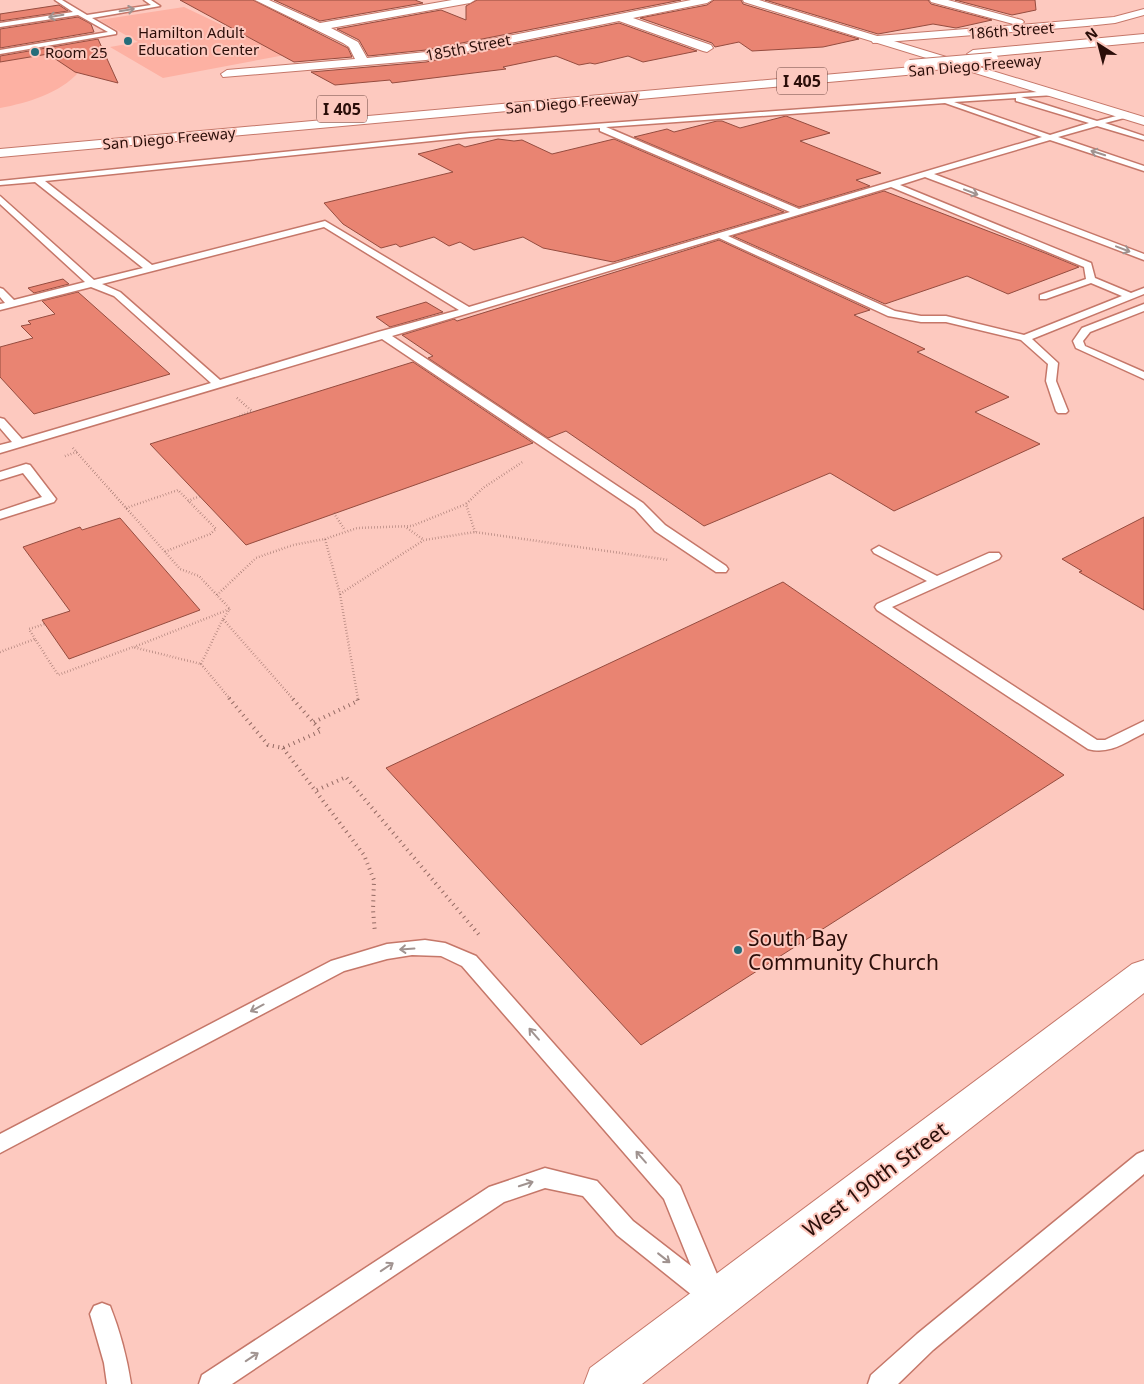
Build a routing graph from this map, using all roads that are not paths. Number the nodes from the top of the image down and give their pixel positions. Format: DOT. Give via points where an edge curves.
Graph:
graph roads {
  1 [pos="58,0"];
  2 [pos="147,0"];
  3 [pos="260,0"];
  4 [pos="470,0"];
  5 [pos="707,0"];
  6 [pos="748,0"];
  7 [pos="935,0"];
  8 [pos="1126,4"];
  9 [pos="1144,11"];
  10 [pos="79,13"];
  11 [pos="86,17"];
  12 [pos="620,17"];
  13 [pos="0,25"];
  14 [pos="318,27"];
  15 [pos="1038,28"];
  16 [pos="1144,38"];
  17 [pos="877,40"];
  18 [pos="1144,45"];
  19 [pos="708,48"];
  20 [pos="1144,50"];
  21 [pos="0,52"];
  22 [pos="983,56"];
  23 [pos="1003,57"];
  24 [pos="363,62"];
  25 [pos="902,62"];
  26 [pos="227,74"];
  27 [pos="681,92"];
  28 [pos="1052,93"];
  29 [pos="1011,96"];
  30 [pos="942,101"];
  31 [pos="327,110"];
  32 [pos="1125,115"];
  33 [pos="1144,121"];
  34 [pos="1097,124"];
  35 [pos="596,127"];
  36 [pos="1050,137"];
  37 [pos="1144,138"];
  38 [pos="0,144"];
  39 [pos="0,153"];
  40 [pos="1144,169"];
  41 [pos="925,174"];
  42 [pos="37,179"];
  43 [pos="0,183"];
  44 [pos="891,184"];
  45 [pos="0,199"];
  46 [pos="798,212"];
  47 [pos="719,235"];
  48 [pos="1143,256"];
  49 [pos="152,269"];
  50 [pos="1091,280"];
  51 [pos="91,284"];
  52 [pos="1144,291"];
  53 [pos="0,292"];
  54 [pos="1130,296"];
  55 [pos="1043,297"];
  56 [pos="12,304"];
  57 [pos="0,307"];
  58 [pos="1144,307"];
  59 [pos="467,310"];
  60 [pos="382,334"];
  61 [pos="1025,338"];
  62 [pos="1144,376"];
  63 [pos="218,383"];
  64 [pos="1062,411"];
  65 [pos="0,421"];
  66 [pos="19,443"];
  67 [pos="0,449"];
  68 [pos="0,476"];
  69 [pos="0,515"];
  70 [pos="879,550"];
  71 [pos="994,556"];
  72 [pos="721,569"];
  73 [pos="937,581"];
  74 [pos="1144,726"];
  75 [pos="1144,974"];
  76 [pos="0,1144"];
  77 [pos="1144,1161"];
  78 [pos="716,1300"];
  79 [pos="102,1314"];
  80 [pos="119,1384"];
  81 [pos="211,1384"];
  82 [pos="606,1384"];
  83 [pos="880,1384"];
  1 -- 10 [label="lane"];
  11 -- 2 [label="lane, one-way" via="157,6"];
  3 -- 14 [label="main road"];
  4 -- 14 [label="main road"];
  5 -- 12 [label="main road, 185th Street"];
  6 -- 17 [label="main road"];
  7 -- 15 [label="main road"];
  8 -- 9 [label="main road"];
  9 -- 15 [label="main road, 186th Street" via="1115,20"];
  10 -- 11 [label="lane"];
  10 -- 13 [label="lane, one-way"];
  11 -- 21 [label="lane" via="114,33"];
  12 -- 19 [label="main road"];
  12 -- 24 [label="main road, 185th Street" via="426,56"];
  14 -- 24 [label="main road" via="354,45"];
  15 -- 17 [label="main road, 186th Street"];
  16 -- 23 [label="main road, San Diego Freeway / I 405"];
  17 -- 28 [label="main road"];
  18 -- 22 [label="main road"];
  20 -- 23 [label="main road, San Diego Freeway / I 405"];
  22 -- 23 [label="main road"];
  22 -- 25 [label="main road, bridge"];
  22 -- 25 [label="main road, San Diego Freeway / I 405"];
  23 -- 27 [label="main road, San Diego Freeway / I 405" via="924,70"];
  24 -- 26 [label="main road, 185th Street"];
  25 -- 27 [label="main road" via="704,85"];
  25 -- 31 [label="main road, San Diego Freeway / I 405"];
  25 -- 38 [label="main road"];
  27 -- 39 [label="main road, San Diego Freeway / I 405"];
  28 -- 29 [label="lane"];
  28 -- 32 [label="main road"];
  29 -- 30 [label="lane"];
  29 -- 34 [label="lane"];
  30 -- 35 [label="lane"];
  30 -- 36 [label="lane"];
  32 -- 33 [label="main road"];
  32 -- 34 [label="lane"];
  34 -- 36 [label="lane"];
  34 -- 37 [label="lane"];
  35 -- 42 [label="lane" via="470,135"];
  35 -- 46 [label="lane"];
  40 -- 36 [label="lane, one-way"];
  36 -- 41 [label="lane"];
  41 -- 44 [label="lane"];
  41 -- 48 [label="lane, one-way"];
  42 -- 43 [label="lane"];
  42 -- 49 [label="lane"];
  44 -- 46 [label="lane"];
  44 -- 50 [label="lane" via="1088,265"];
  45 -- 51 [label="lane"];
  46 -- 47 [label="lane"];
  47 -- 59 [label="lane"];
  47 -- 61 [label="lane" via="892,314 946,319"];
  49 -- 51 [label="lane"];
  49 -- 59 [label="lane" via="325,224"];
  50 -- 54 [label="lane"];
  50 -- 55 [label="lane"];
  51 -- 56 [label="lane"];
  51 -- 63 [label="lane" via="117,294"];
  52 -- 54 [label="lane"];
  53 -- 56 [label="lane"];
  54 -- 61 [label="lane"];
  56 -- 57 [label="lane"];
  58 -- 62 [label="lane" via="1086,330 1078,341 1081,348"];
  59 -- 60 [label="lane"];
  60 -- 63 [label="lane"];
  60 -- 72 [label="lane" via="640,506 660,528"];
  61 -- 64 [label="lane" via="1053,363 1051,381"];
  63 -- 66 [label="lane"];
  65 -- 66 [label="lane"];
  66 -- 67 [label="lane"];
  68 -- 69 [label="lane" via="26,468 50,499"];
  70 -- 73 [label="lane"];
  71 -- 73 [label="lane"];
  73 -- 74 [label="lane" via="882,607 1094,745 1108,745"];
  75 -- 78 [label="main road, West 190th Street"];
  78 -- 76 [label="lane, one-way" via="672,1194 470,960 438,948 403,949 338,966"];
  77 -- 83 [label="lane"];
  81 -- 78 [label="lane, one-way" via="497,1194 545,1178 589,1188 625,1228"];
  78 -- 82 [label="main road, West 190th Street"];
  79 -- 80 [label="lane"];
}
